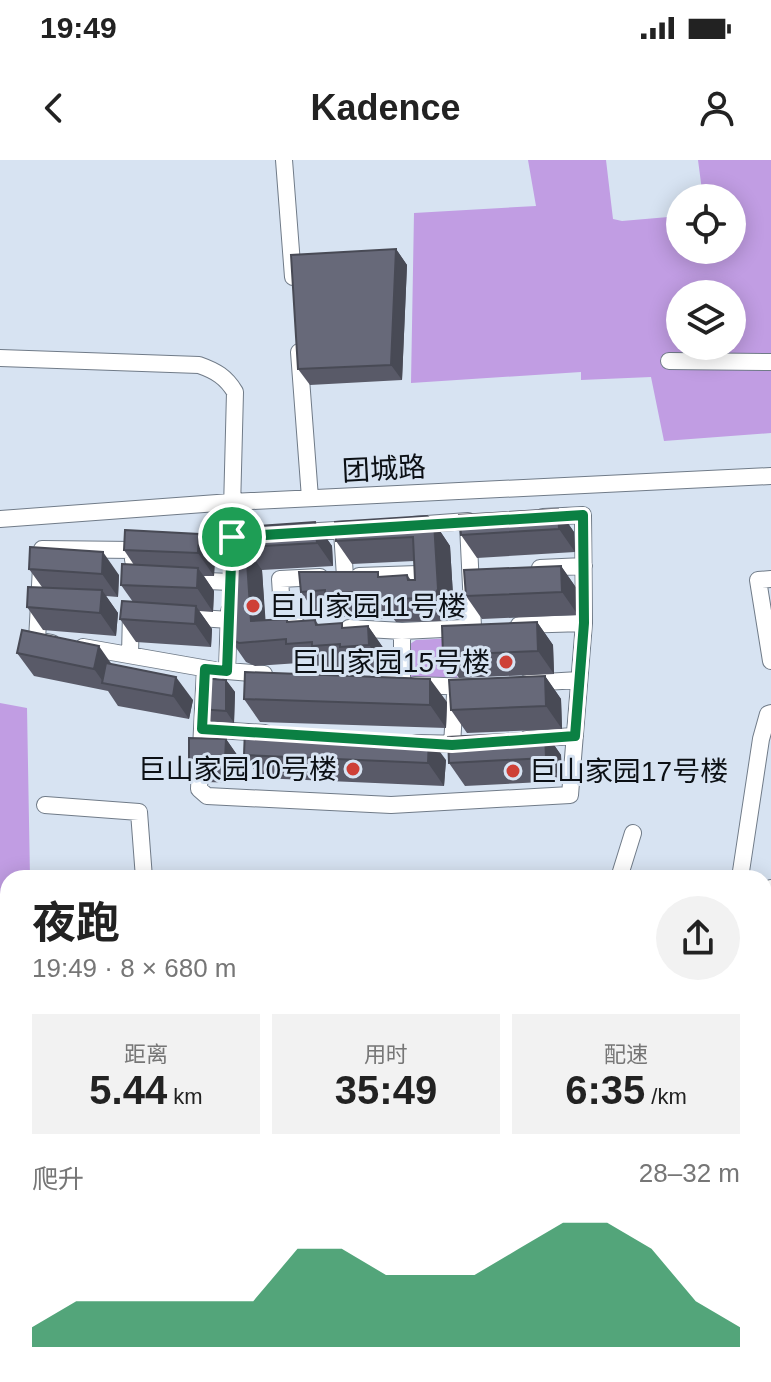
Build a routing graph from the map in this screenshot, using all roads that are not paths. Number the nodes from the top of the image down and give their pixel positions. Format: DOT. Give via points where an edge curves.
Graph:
graph roads {
  1 [pos="284,160"];
  2 [pos="294,298"];
  3 [pos="297,329"];
  4 [pos="0,358"];
  5 [pos="669,361"];
  6 [pos="771,362"];
  7 [pos="771,476"];
  8 [pos="310,498"];
  9 [pos="231,502"];
  10 [pos="525,518"];
  11 [pos="0,519"];
  12 [pos="342,530"];
  13 [pos="279,534"];
  14 [pos="584,566"];
  15 [pos="527,568"];
  16 [pos="418,574"];
  17 [pos="345,577"];
  18 [pos="174,579"];
  19 [pos="771,579"];
  20 [pos="230,582"];
  21 [pos="173,617"];
  22 [pos="229,620"];
  23 [pos="584,623"];
  24 [pos="489,627"];
  25 [pos="402,631"];
  26 [pos="130,655"];
  27 [pos="771,661"];
  28 [pos="205,669"];
  29 [pos="227,671"];
  30 [pos="275,675"];
  31 [pos="579,680"];
  32 [pos="370,681"];
  33 [pos="402,683"];
  34 [pos="517,684"];
  35 [pos="486,686"];
  36 [pos="455,688"];
  37 [pos="771,713"];
  38 [pos="202,729"];
  39 [pos="280,734"];
  40 [pos="575,736"];
  41 [pos="513,740"];
  42 [pos="405,742"];
  43 [pos="482,743"];
  44 [pos="452,745"];
  45 [pos="45,805"];
  46 [pos="633,833"];
  47 [pos="143,870"];
  48 [pos="621,870"];
  49 [pos="741,870"];
  1 -- 2 [label="street"];
  3 -- 8 [label="street"];
  4 -- 9 [label="street" via="199,365 217,371 235,392"];
  5 -- 6 [label="street"];
  7 -- 8 [label="street, 团城路"];
  8 -- 9 [label="street, 团城路"];
  9 -- 11 [label="street, 团城路"];
  9 -- 20 [label="street" via="240,536"];
  10 -- 14 [label="street" via="583,515"];
  12 -- 13 [label="street"];
  12 -- 17 [label="street"];
  12 -- 24 [label="street" via="475,521"];
  14 -- 15 [label="street"];
  14 -- 23 [label="street"];
  16 -- 17 [label="street"];
  17 -- 25 [label="street" via="280,579 283,625"];
  18 -- 20 [label="street"];
  19 -- 27 [label="street" via="758,580"];
  20 -- 22 [label="street"];
  21 -- 22 [label="street"];
  22 -- 29 [label="street"];
  23 -- 24 [label="street"];
  23 -- 31 [label="street"];
  24 -- 25 [label="street"];
  25 -- 33 [label="street"];
  26 -- 26 [label="street" via="37,640 47,600 42,549 134,550"];
  26 -- 28 [label="street"];
  28 -- 29 [label="street"];
  28 -- 38 [label="street"];
  29 -- 30 [label="street"];
  31 -- 34 [label="street"];
  31 -- 40 [label="street"];
  32 -- 33 [label="street"];
  33 -- 36 [label="street"];
  35 -- 36 [label="street"];
  36 -- 44 [label="street"];
  37 -- 49 [label="street" via="761,739"];
  38 -- 39 [label="street"];
  38 -- 40 [label="street" via="199,789 207,796 391,805 570,795"];
  40 -- 41 [label="street"];
  42 -- 44 [label="street"];
  43 -- 44 [label="street"];
  45 -- 47 [label="street" via="139,812"];
  46 -- 48 [label="street"];
}
